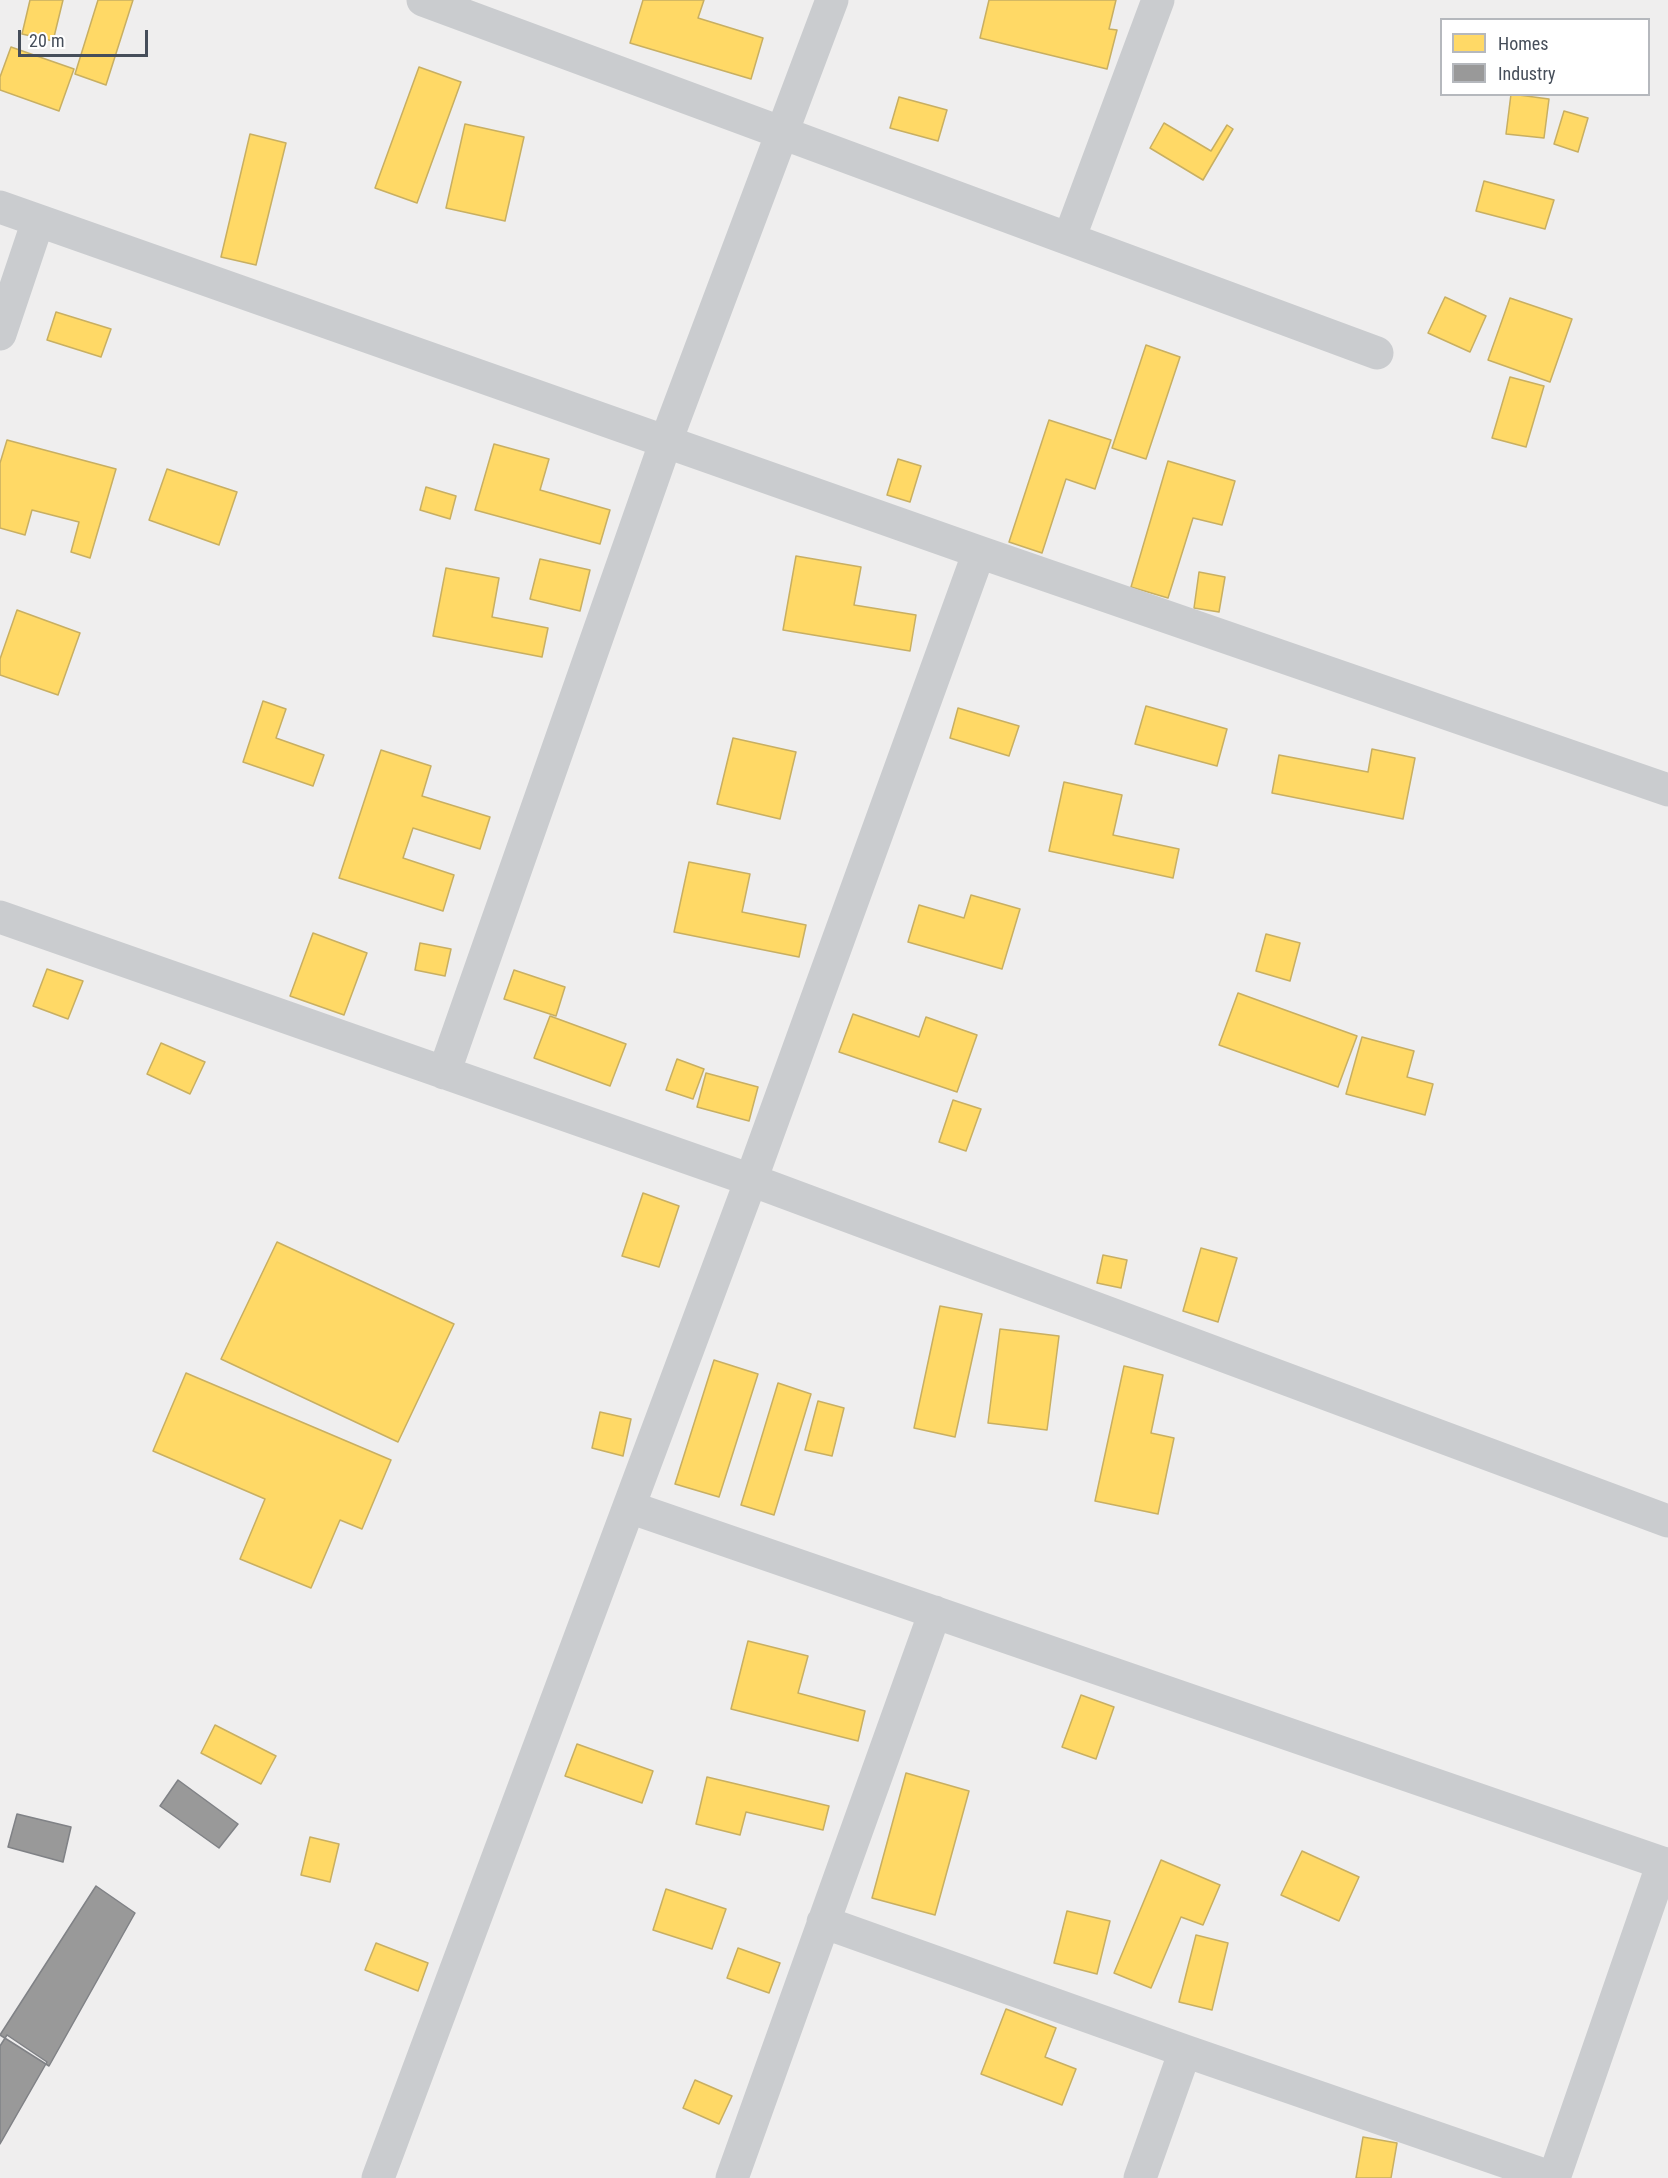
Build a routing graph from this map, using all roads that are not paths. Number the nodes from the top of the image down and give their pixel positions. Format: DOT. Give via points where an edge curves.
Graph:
graph roads {
  1 [pos="423,0"];
  2 [pos="832,0"];
  3 [pos="1158,0"];
  4 [pos="459,6"];
  5 [pos="782,133"];
  6 [pos="0,207"];
  7 [pos="38,221"];
  8 [pos="1070,239"];
  9 [pos="0,334"];
  10 [pos="1377,353"];
  11 [pos="666,441"];
  12 [pos="979,552"];
  13 [pos="1668,790"];
  14 [pos="0,916"];
  15 [pos="444,1073"];
  16 [pos="751,1180"];
  17 [pos="629,1507"];
  18 [pos="1668,1521"];
  19 [pos="935,1612"];
  20 [pos="1665,1864"];
  21 [pos="824,1922"];
  22 [pos="1185,2051"];
  23 [pos="378,2178"];
  24 [pos="732,2178"];
  25 [pos="1140,2178"];
  26 [pos="1553,2178"];
  1 -- 4 [label="street"];
  2 -- 5 [label="street"];
  3 -- 8 [label="street"];
  4 -- 5 [label="street"];
  5 -- 8 [label="street"];
  5 -- 11 [label="street"];
  6 -- 7 [label="street"];
  7 -- 9 [label="street"];
  7 -- 11 [label="street"];
  8 -- 10 [label="street"];
  11 -- 12 [label="street"];
  11 -- 15 [label="street"];
  12 -- 13 [label="street"];
  12 -- 16 [label="street"];
  14 -- 15 [label="street"];
  15 -- 16 [label="street"];
  16 -- 17 [label="street"];
  16 -- 18 [label="street"];
  17 -- 19 [label="street"];
  17 -- 23 [label="street"];
  19 -- 20 [label="street"];
  19 -- 21 [label="street"];
  20 -- 26 [label="street"];
  21 -- 22 [label="street"];
  21 -- 24 [label="street"];
  22 -- 25 [label="street"];
  22 -- 26 [label="street"];
}
